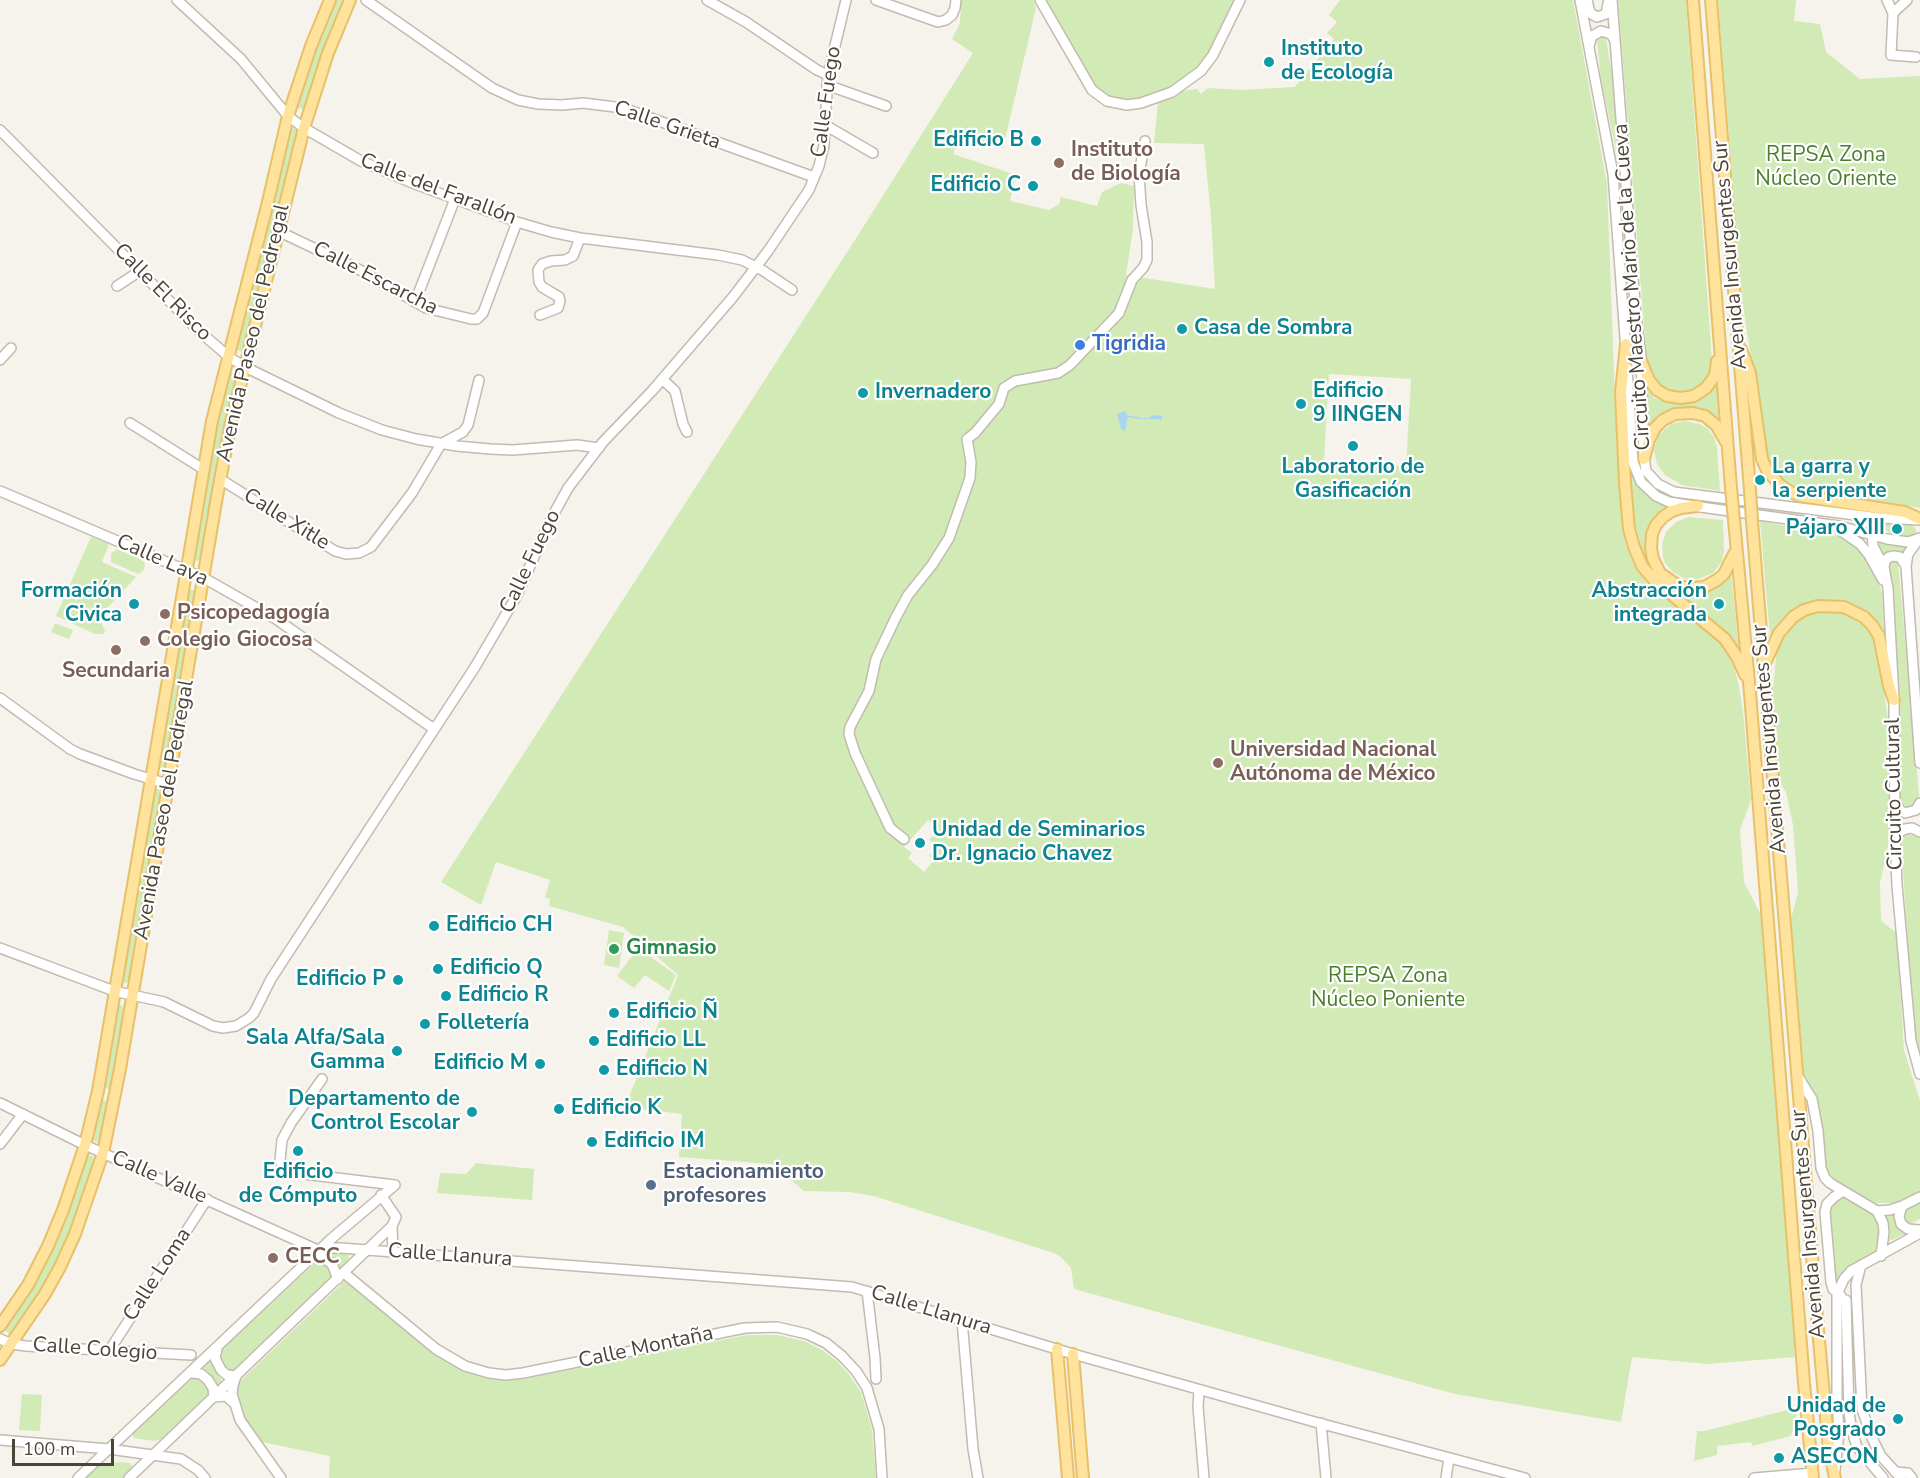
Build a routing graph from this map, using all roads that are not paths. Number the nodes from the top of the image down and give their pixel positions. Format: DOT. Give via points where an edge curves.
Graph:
graph roads {
  1 [pos="177,0"];
  2 [pos="330,0"];
  3 [pos="350,0"];
  4 [pos="366,0"];
  5 [pos="707,0"];
  6 [pos="846,0"];
  7 [pos="876,0"];
  8 [pos="956,0"];
  9 [pos="1040,0"];
  10 [pos="1240,0"];
  11 [pos="1580,0"];
  12 [pos="1587,0"];
  13 [pos="1610,0"];
  14 [pos="1693,0"];
  15 [pos="1711,0"];
  16 [pos="1887,0"];
  17 [pos="1907,0"];
  18 [pos="1893,13"];
  19 [pos="1615,44"];
  20 [pos="1589,46"];
  21 [pos="1916,57"];
  22 [pos="828,80"];
  23 [pos="886,106"];
  24 [pos="288,116"];
  25 [pos="825,125"];
  26 [pos="304,128"];
  27 [pos="0,130"];
  28 [pos="1145,141"];
  29 [pos="873,153"];
  30 [pos="814,177"];
  31 [pos="455,199"];
  32 [pos="518,222"];
  33 [pos="278,231"];
  34 [pos="580,238"];
  35 [pos="756,267"];
  36 [pos="140,271"];
  37 [pos="117,286"];
  38 [pos="792,290"];
  39 [pos="415,302"];
  40 [pos="540,315"];
  41 [pos="1719,328"];
  42 [pos="1738,343"];
  43 [pos="1626,344"];
  44 [pos="11,348"];
  45 [pos="229,357"];
  46 [pos="0,360"];
  47 [pos="1641,361"];
  48 [pos="245,367"];
  49 [pos="662,379"];
  50 [pos="479,380"];
  51 [pos="130,423"];
  52 [pos="687,432"];
  53 [pos="441,444"];
  54 [pos="599,448"];
  55 [pos="1729,453"];
  56 [pos="1644,459"];
  57 [pos="203,469"];
  58 [pos="220,479"];
  59 [pos="0,491"];
  60 [pos="1698,506"];
  61 [pos="1880,518"];
  62 [pos="1920,520"];
  63 [pos="1821,523"];
  64 [pos="1873,536"];
  65 [pos="1920,538"];
  66 [pos="1736,547"];
  67 [pos="1906,566"];
  68 [pos="1884,567"];
  69 [pos="186,570"];
  70 [pos="204,578"];
  71 [pos="1888,589"];
  72 [pos="1764,664"];
  73 [pos="1750,693"];
  74 [pos="0,698"];
  75 [pos="1894,700"];
  76 [pos="434,729"];
  77 [pos="1920,763"];
  78 [pos="150,780"];
  79 [pos="168,784"];
  80 [pos="1894,800"];
  81 [pos="1920,803"];
  82 [pos="1920,832"];
  83 [pos="1895,838"];
  84 [pos="904,839"];
  85 [pos="0,948"];
  86 [pos="114,990"];
  87 [pos="133,994"];
  88 [pos="1913,1050"];
  89 [pos="1920,1058"];
  90 [pos="1796,1073"];
  91 [pos="1920,1074"];
  92 [pos="322,1079"];
  93 [pos="98,1092"];
  94 [pos="116,1095"];
  95 [pos="0,1102"];
  96 [pos="23,1114"];
  97 [pos="0,1144"];
  98 [pos="85,1145"];
  99 [pos="104,1153"];
  100 [pos="1843,1191"];
  101 [pos="381,1195"];
  102 [pos="1920,1197"];
  103 [pos="207,1200"];
  104 [pos="1902,1206"];
  105 [pos="1877,1211"];
  106 [pos="394,1222"];
  107 [pos="1920,1232"];
  108 [pos="366,1251"];
  109 [pos="393,1252"];
  110 [pos="317,1255"];
  111 [pos="1881,1256"];
  112 [pos="1861,1265"];
  113 [pos="341,1276"];
  114 [pos="867,1291"];
  115 [pos="1837,1294"];
  116 [pos="1846,1300"];
  117 [pos="1857,1305"];
  118 [pos="962,1320"];
  119 [pos="0,1326"];
  120 [pos="0,1339"];
  121 [pos="12,1344"];
  122 [pos="217,1349"];
  123 [pos="1057,1349"];
  124 [pos="109,1351"];
  125 [pos="1073,1354"];
  126 [pos="191,1355"];
  127 [pos="0,1360"];
  128 [pos="192,1372"];
  129 [pos="236,1376"];
  130 [pos="876,1379"];
  131 [pos="1075,1383"];
  132 [pos="1060,1384"];
  133 [pos="1199,1390"];
  134 [pos="214,1396"];
  135 [pos="234,1403"];
  136 [pos="1321,1423"];
  137 [pos="0,1440"];
  138 [pos="164,1444"];
  139 [pos="109,1449"];
  140 [pos="153,1455"];
  141 [pos="1449,1458"];
  142 [pos="181,1459"];
  143 [pos="1895,1472"];
  144 [pos="1880,1474"];
  145 [pos="1835,1475"];
  146 [pos="1813,1476"];
  147 [pos="1083,1477"];
  148 [pos="78,1478"];
  149 [pos="129,1478"];
  150 [pos="205,1478"];
  151 [pos="281,1478"];
  152 [pos="882,1478"];
  153 [pos="978,1478"];
  154 [pos="1068,1478"];
  155 [pos="1204,1478"];
  156 [pos="1326,1478"];
  157 [pos="1446,1478"];
  158 [pos="1525,1478"];
  159 [pos="1754,1478"];
  160 [pos="1912,1478"];
  1 -- 24 [label="street, Calle del Farallón" via="241,59"];
  2 -- 24 [label="main road, Avenida Paseo del Pedregal"];
  3 -- 26 [label="main road, Avenida Paseo del Pedregal"];
  4 -- 30 [label="street, Calle Grieta" via="492,88 518,100 623,108"];
  5 -- 22 [label="street" via="746,22"];
  6 -- 22 [label="street, Calle Fuego"];
  7 -- 8 [label="street" via="938,22 952,15"];
  9 -- 10 [label="street" via="1092,90 1107,101 1127,105 1172,92 1201,71"];
  11 -- 20 [label="street, Circuito Maestro Mario de la Cueva"];
  12 -- 13 [label="street" via="1591,14 1597,17 1606,14"];
  13 -- 19 [label="street, Circuito Maestro Mario de la Cueva"];
  14 -- 41 [label="main road, Avenida Insurgentes Sur"];
  15 -- 42 [label="main road, Avenida Insurgentes Sur"];
  16 -- 18 [label="street"];
  17 -- 18 [label="street"];
  18 -- 21 [label="street" via="1891,55"];
  19 -- 20 [label="street" via="1611,34 1601,31 1592,36"];
  19 -- 47 [label="street, Circuito Maestro Mario de la Cueva"];
  20 -- 43 [label="street, Circuito Maestro Mario de la Cueva" via="1613,174"];
  22 -- 23 [label="street"];
  22 -- 25 [label="street, Calle Fuego"];
  24 -- 26 [label="street, Calle del Farallón"];
  24 -- 45 [label="main road, Avenida Paseo del Pedregal"];
  25 -- 29 [label="street"];
  25 -- 30 [label="street, Calle Fuego" via="824,145"];
  26 -- 31 [label="street, Calle del Farallón" via="361,162"];
  26 -- 33 [label="main road, Avenida Paseo del Pedregal"];
  27 -- 36 [label="street, Calle El Risco"];
  28 -- 84 [label="street" via="1139,181 1147,242 1143,268 1132,280 1119,313 1070,365 1005,387 999,404 967,439 970,478 949,538 896,617 876,659 869,691 850,727 855,753 890,828"];
  30 -- 35 [label="street, Calle Fuego"];
  31 -- 32 [label="street, Calle del Farallón"];
  31 -- 39 [label="street"];
  32 -- 34 [label="street, Calle del Farallón"];
  32 -- 39 [label="street, Calle Escarcha" via="483,313 477,319 436,312"];
  33 -- 39 [label="street, Calle Escarcha" via="364,272"];
  33 -- 48 [label="main road, Avenida Paseo del Pedregal"];
  34 -- 35 [label="street, Calle del Farallón" via="718,255"];
  34 -- 40 [label="street" via="573,256 542,264 538,270 539,282 560,301 558,308"];
  35 -- 38 [label="street, Calle del Farallón"];
  35 -- 49 [label="street, Calle Fuego"];
  36 -- 37 [label="street"];
  36 -- 45 [label="street, Calle El Risco"];
  41 -- 47 [label="main road" via="1716,372 1698,394 1681,398 1660,393"];
  41 -- 55 [label="main road, Avenida Insurgentes Sur"];
  42 -- 62 [label="main road" via="1750,373 1762,459 1779,484 1800,496 1905,512"];
  42 -- 72 [label="main road, Avenida Insurgentes Sur, bridge"];
  43 -- 60 [label="street, Circuito Maestro Mario de la Cueva" via="1636,472 1656,496"];
  43 -- 73 [label="main road" via="1620,392 1629,530 1634,547 1642,566 1654,580 1725,639 1740,663"];
  44 -- 46 [label="street"];
  45 -- 48 [label="street, Calle El Risco"];
  45 -- 57 [label="main road, Avenida Paseo del Pedregal"];
  47 -- 56 [label="street, Circuito Maestro Mario de la Cueva"];
  48 -- 53 [label="street, Calle El Risco" via="382,430"];
  48 -- 58 [label="main road, Avenida Paseo del Pedregal"];
  49 -- 52 [label="street" via="675,391"];
  49 -- 54 [label="street, Calle Fuego"];
  50 -- 53 [label="street" via="468,425"];
  51 -- 57 [label="street"];
  53 -- 54 [label="street, Calle El Risco" via="513,450 577,445"];
  53 -- 58 [label="street, Calle Xitle" via="412,493 370,547 359,554 335,550"];
  54 -- 76 [label="street, Calle Fuego" via="568,488 516,597"];
  55 -- 56 [label="main road" via="1713,422 1699,414 1686,413 1659,423"];
  55 -- 66 [label="main road, Avenida Insurgentes Sur, bridge"];
  56 -- 61 [label="street, Circuito Maestro Mario de la Cueva" via="1646,471 1658,484 1674,492"];
  57 -- 69 [label="main road, Avenida Paseo del Pedregal"];
  58 -- 70 [label="main road, Avenida Paseo del Pedregal"];
  59 -- 69 [label="street, Calle Lava"];
  60 -- 63 [label="street, Circuito Maestro Mario de la Cueva"];
  60 -- 66 [label="main road" via="1672,511 1656,525 1651,548 1660,573 1677,585 1704,586 1727,570"];
  61 -- 62 [label="street, Circuito Maestro Mario de la Cueva"];
  61 -- 64 [label="street" via="1874,522"];
  63 -- 64 [label="street, Circuito Maestro Mario de la Cueva"];
  63 -- 71 [label="street" via="1860,544"];
  64 -- 65 [label="street, Circuito Maestro Mario de la Cueva" via="1908,542"];
  64 -- 68 [label="street, Circuito Cultural" via="1873,546"];
  65 -- 67 [label="street, Circuito Cultural" via="1908,554"];
  66 -- 73 [label="main road, Avenida Insurgentes Sur"];
  67 -- 68 [label="street" via="1900,557 1894,556 1885,561"];
  67 -- 77 [label="street, Circuito Cultural"];
  68 -- 71 [label="street, Circuito Cultural"];
  69 -- 70 [label="street, Calle Lava"];
  69 -- 78 [label="main road, Avenida Paseo del Pedregal"];
  70 -- 76 [label="street, Calle Lava" via="276,619"];
  70 -- 79 [label="main road, Avenida Paseo del Pedregal"];
  71 -- 75 [label="street, Circuito Cultural"];
  72 -- 75 [label="main road" via="1779,633 1793,617 1818,606 1844,607 1864,617 1879,636"];
  72 -- 90 [label="main road, Avenida Insurgentes Sur"];
  73 -- 146 [label="main road, Avenida Insurgentes Sur"];
  74 -- 78 [label="street" via="70,749"];
  75 -- 80 [label="street, Circuito Cultural"];
  76 -- 87 [label="street, Calle Fuego" via="249,1018 236,1026 218,1027 172,1005"];
  78 -- 79 [label="street"];
  78 -- 86 [label="main road, Avenida Paseo del Pedregal"];
  79 -- 87 [label="main road, Avenida Paseo del Pedregal"];
  80 -- 81 [label="street" via="1905,813 1916,810"];
  80 -- 83 [label="street, Circuito Cultural"];
  82 -- 83 [label="street" via="1905,829"];
  83 -- 88 [label="street, Circuito Cultural"];
  85 -- 86 [label="street, Calle Fuego"];
  86 -- 87 [label="street, Calle Fuego"];
  86 -- 93 [label="main road, Avenida Paseo del Pedregal"];
  87 -- 94 [label="main road, Avenida Paseo del Pedregal"];
  88 -- 89 [label="street"];
  88 -- 91 [label="street, Circuito Cultural"];
  90 -- 100 [label="street" via="1812,1099 1821,1168 1825,1178"];
  90 -- 145 [label="main road, Avenida Insurgentes Sur" via="1824,1400"];
  92 -- 101 [label="street" via="282,1140 283,1168 287,1172 394,1185"];
  93 -- 94 [label="main road"];
  93 -- 98 [label="main road, Avenida Paseo del Pedregal"];
  94 -- 99 [label="main road, Avenida Paseo del Pedregal"];
  95 -- 96 [label="street, Calle Valle"];
  96 -- 97 [label="street"];
  96 -- 98 [label="street, Calle Valle"];
  98 -- 99 [label="street, Calle Valle"];
  98 -- 119 [label="main road, Avenida Paseo del Pedregal" via="48,1246"];
  99 -- 103 [label="street, Calle Valle"];
  99 -- 121 [label="main road, Avenida Paseo del Pedregal" via="66,1253"];
  100 -- 105 [label="street"];
  100 -- 115 [label="street" via="1827,1204 1825,1212 1829,1273"];
  101 -- 106 [label="street"];
  101 -- 110 [label="street"];
  102 -- 104 [label="street"];
  103 -- 110 [label="street, Calle Valle"];
  103 -- 124 [label="street, Calle Loma"];
  104 -- 105 [label="street"];
  104 -- 107 [label="street" via="1901,1224"];
  105 -- 111 [label="street" via="1884,1232"];
  106 -- 108 [label="street"];
  106 -- 109 [label="street"];
  107 -- 111 [label="street"];
  108 -- 109 [label="street, Calle Llanura"];
  108 -- 110 [label="street, Calle Llanura" via="329,1248"];
  108 -- 113 [label="street"];
  109 -- 114 [label="street, Calle Llanura"];
  110 -- 113 [label="street, Calle Valle"];
  110 -- 122 [label="street"];
  111 -- 112 [label="street"];
  112 -- 115 [label="street" via="1844,1279"];
  112 -- 117 [label="street"];
  113 -- 129 [label="street"];
  113 -- 152 [label="street, Calle Montaña" via="436,1349 465,1366 489,1373 523,1373 745,1328 777,1327 807,1334 842,1356 867,1388 879,1429"];
  114 -- 118 [label="street, Calle Llanura"];
  114 -- 130 [label="street"];
  115 -- 116 [label="street"];
  115 -- 145 [label="street" via="1839,1432"];
  116 -- 117 [label="street"];
  116 -- 144 [label="street" via="1852,1431 1857,1447"];
  117 -- 143 [label="street" via="1862,1410 1881,1456"];
  118 -- 123 [label="street, Calle Llanura"];
  118 -- 153 [label="street"];
  120 -- 121 [label="street, Calle Colegio"];
  121 -- 124 [label="street, Calle Colegio"];
  121 -- 127 [label="main road, Avenida Paseo del Pedregal"];
  122 -- 128 [label="street"];
  122 -- 129 [label="street" via="215,1358 221,1370"];
  123 -- 125 [label="street, Calle Llanura"];
  123 -- 132 [label="main road"];
  124 -- 126 [label="street, Calle Colegio"];
  125 -- 131 [label="main road"];
  125 -- 133 [label="street, Calle Llanura"];
  128 -- 134 [label="street" via="208,1380"];
  128 -- 139 [label="street"];
  129 -- 134 [label="street"];
  129 -- 135 [label="street"];
  131 -- 132 [label="main road"];
  131 -- 147 [label="main road"];
  132 -- 154 [label="main road"];
  133 -- 136 [label="street, Calle Llanura"];
  133 -- 155 [label="street"];
  134 -- 135 [label="street" via="226,1396"];
  134 -- 138 [label="street"];
  135 -- 151 [label="street" via="245,1428"];
  136 -- 141 [label="street, Calle Llanura"];
  136 -- 156 [label="street"];
  137 -- 139 [label="street"];
  138 -- 140 [label="street"];
  138 -- 142 [label="street"];
  139 -- 140 [label="street"];
  139 -- 148 [label="street"];
  140 -- 142 [label="street"];
  140 -- 149 [label="street"];
  141 -- 157 [label="street"];
  141 -- 158 [label="street, Calle Llanura"];
  142 -- 150 [label="street"];
  143 -- 144 [label="street"];
  143 -- 160 [label="street" via="1908,1473"];
  146 -- 159 [label="street"];
  147 -- 154 [label="main road"];
}
